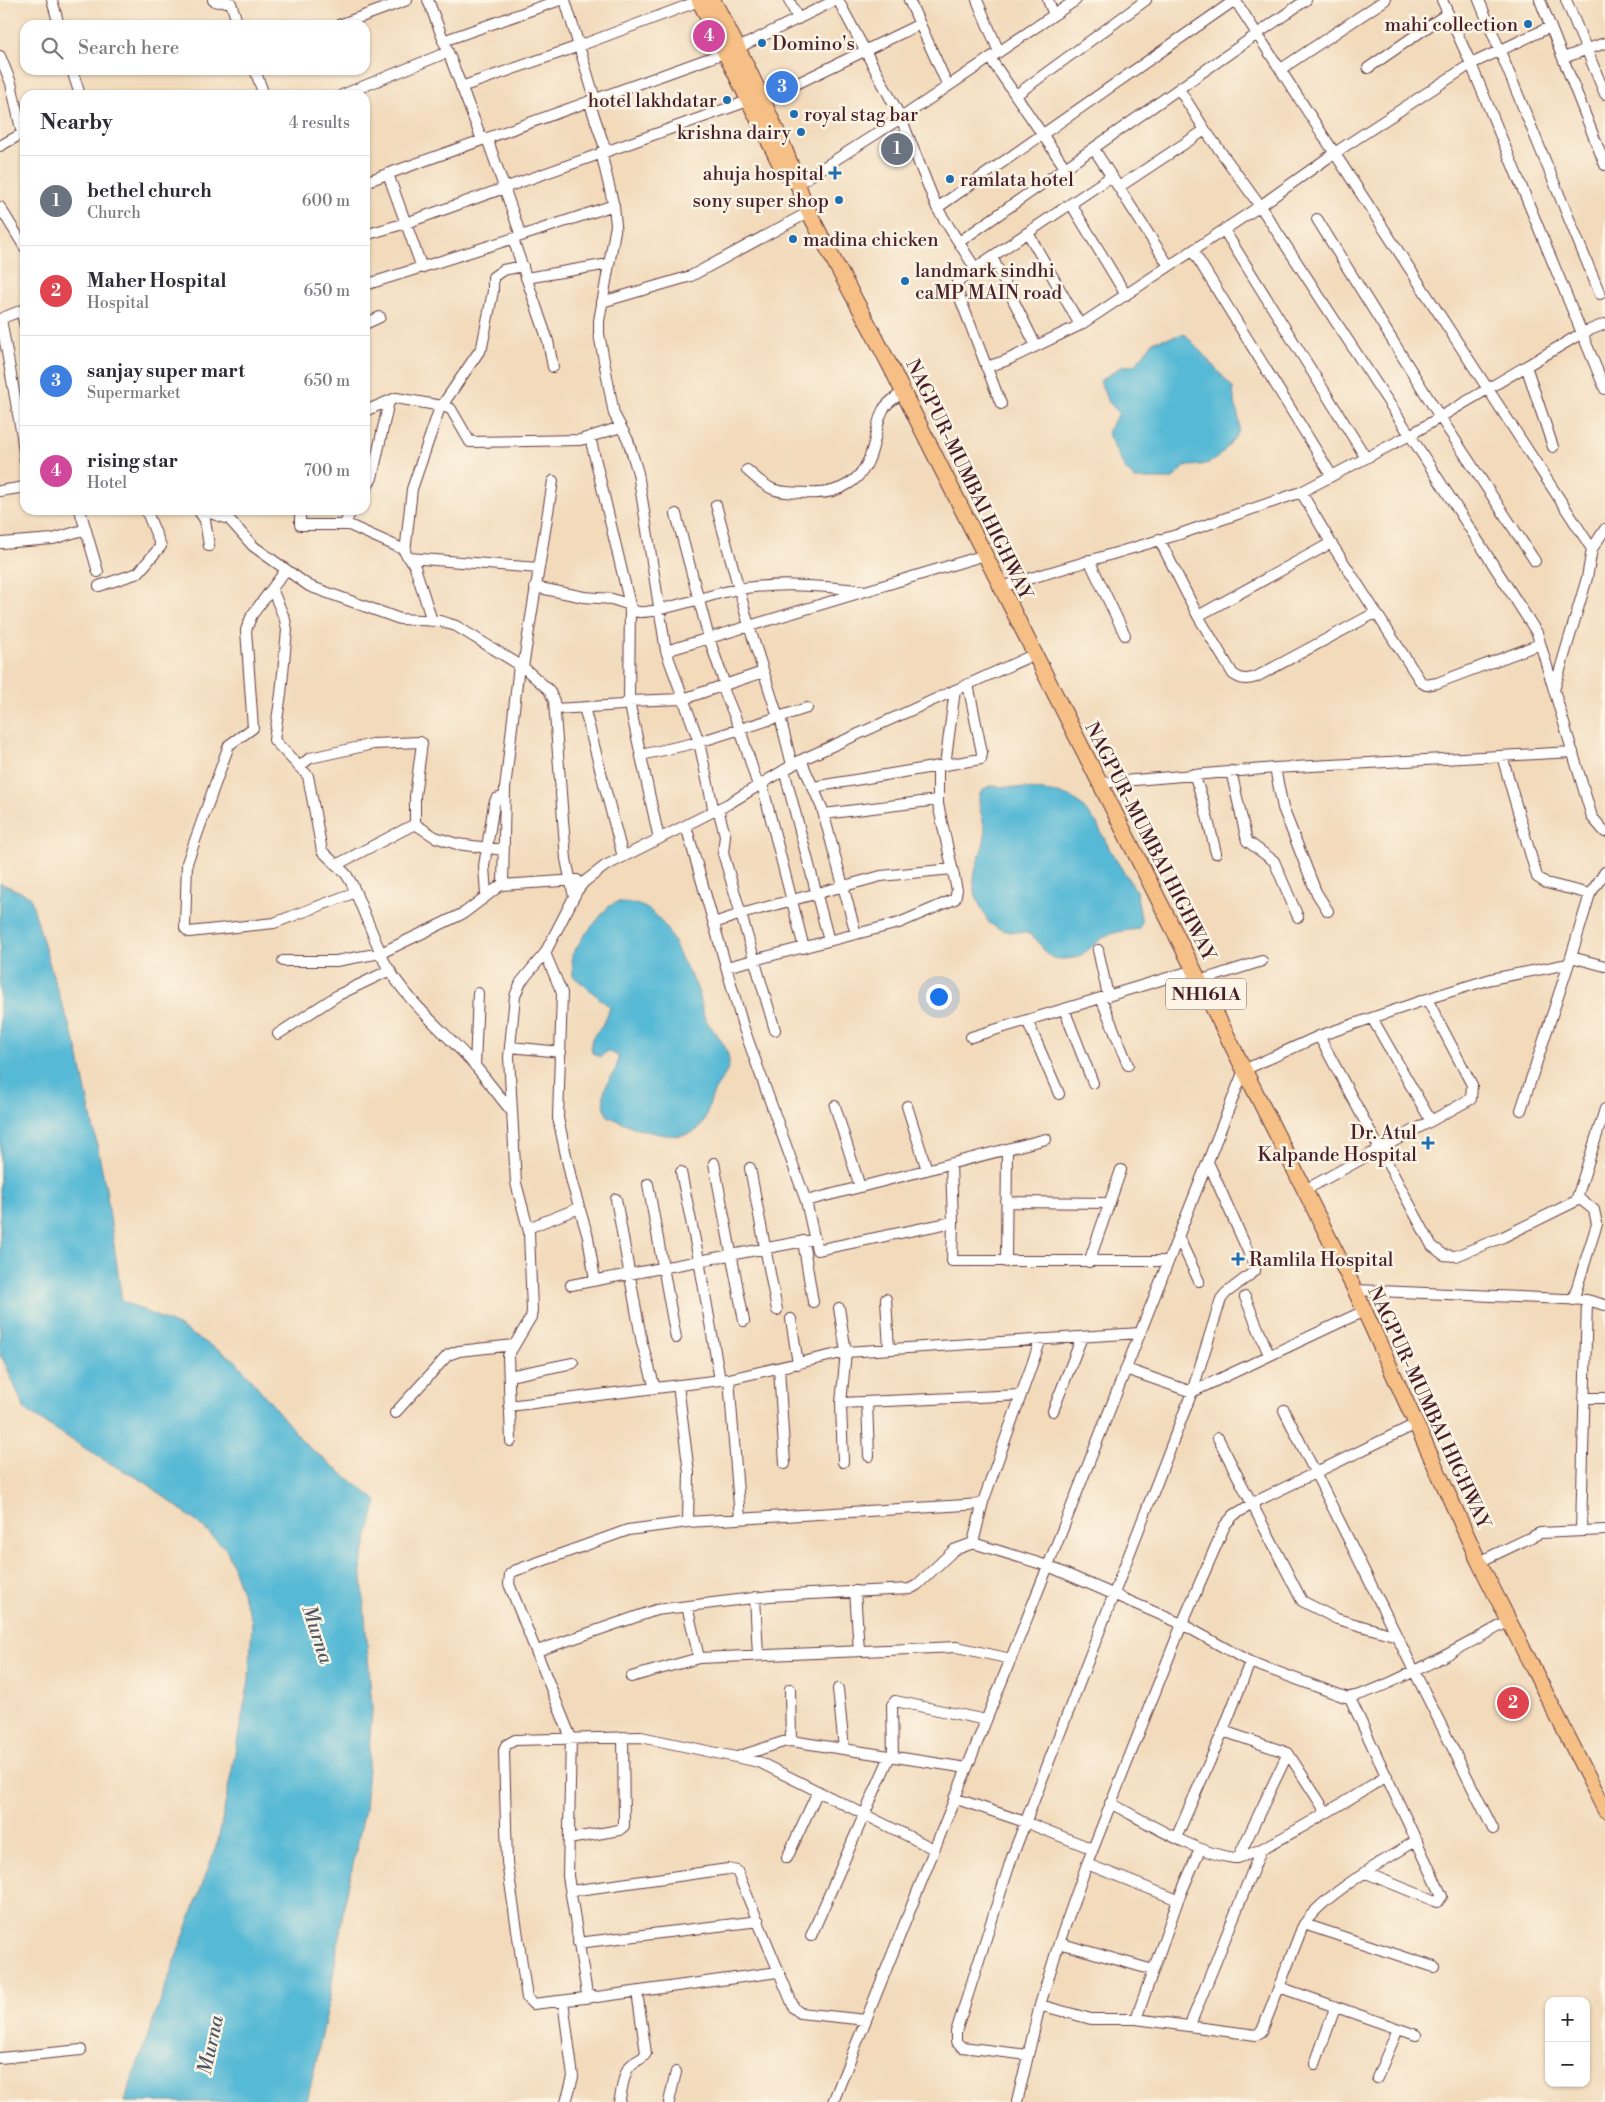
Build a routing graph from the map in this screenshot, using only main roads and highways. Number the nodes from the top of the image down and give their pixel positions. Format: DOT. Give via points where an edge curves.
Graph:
graph roads {
  1 [pos="704,0"];
  2 [pos="1605,1810"];
  1 -- 2 [label="highway, NAGPUR-MUMBAI HIGHWAY / NH161A" via="756,100 783,170 796,184 888,358 1355,1290 1479,1562"];
}
